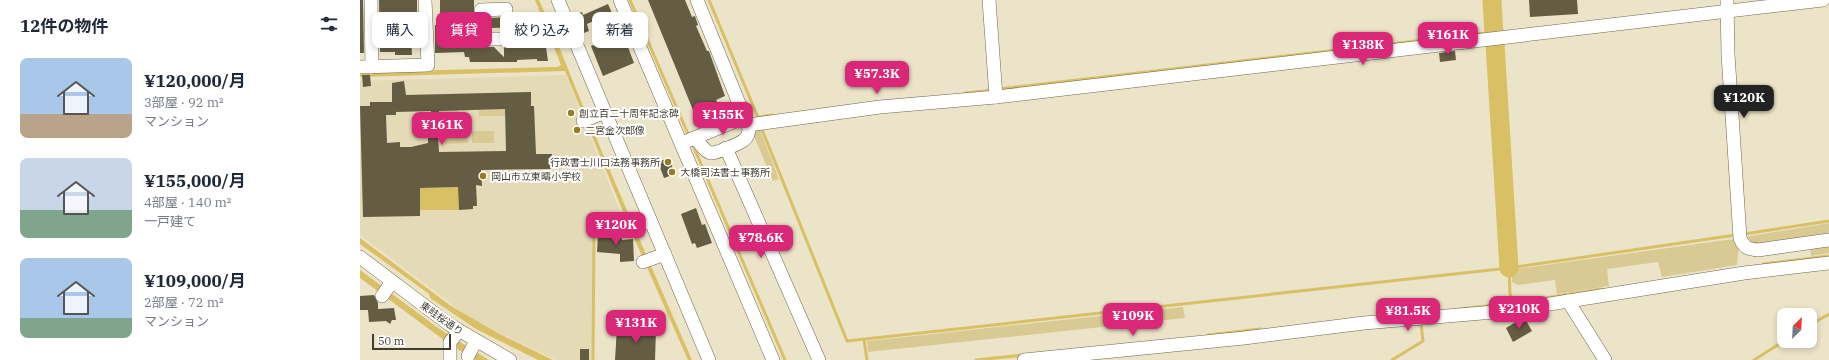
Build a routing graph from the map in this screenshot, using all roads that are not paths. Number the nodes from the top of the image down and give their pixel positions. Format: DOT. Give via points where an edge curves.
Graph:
graph roads {
  1 [pos="371,0"];
  2 [pos="425,0"];
  3 [pos="558,0"];
  4 [pos="620,0"];
  5 [pos="697,0"];
  6 [pos="989,0"];
  7 [pos="1823,0"];
  8 [pos="1728,5"];
  9 [pos="506,9"];
  10 [pos="563,12"];
  11 [pos="500,40"];
  12 [pos="578,48"];
  13 [pos="366,67"];
  14 [pos="995,92"];
  15 [pos="605,112"];
  16 [pos="587,120"];
  17 [pos="753,122"];
  18 [pos="689,140"];
  19 [pos="726,148"];
  20 [pos="650,220"];
  21 [pos="631,228"];
  22 [pos="1829,240"];
  23 [pos="665,254"];
  24 [pos="360,257"];
  25 [pos="647,261"];
  26 [pos="1829,263"];
  27 [pos="1568,300"];
  28 [pos="455,336"];
  29 [pos="502,358"];
  30 [pos="450,360"];
  31 [pos="709,360"];
  32 [pos="773,360"];
  33 [pos="819,360"];
  34 [pos="1024,360"];
  35 [pos="1605,360"];
  1 -- 13 [label="street"];
  2 -- 13 [label="street" via="428,65"];
  3 -- 10 [label="street"];
  4 -- 18 [label="street"];
  5 -- 17 [label="street"];
  6 -- 14 [label="street"];
  7 -- 8 [label="street"];
  8 -- 14 [label="street"];
  8 -- 22 [label="street" via="1728,54 1740,235 1743,246 1758,250"];
  9 -- 11 [label="street" via="481,10 482,39"];
  12 -- 15 [label="street"];
  14 -- 17 [label="street"];
  15 -- 16 [label="street"];
  15 -- 20 [label="street"];
  17 -- 18 [label="street"];
  17 -- 19 [label="street" via="745,139"];
  18 -- 19 [label="street" via="711,153"];
  18 -- 32 [label="street"];
  19 -- 33 [label="street"];
  20 -- 21 [label="street"];
  20 -- 23 [label="street"];
  23 -- 25 [label="street"];
  23 -- 31 [label="street"];
  24 -- 28 [label="street, 東畦桜通り" via="387,289"];
  26 -- 27 [label="street" via="1744,273"];
  27 -- 34 [label="street" via="1506,311 1364,323"];
  27 -- 35 [label="street"];
  28 -- 29 [label="street, 東畦桜通り" via="472,348"];
  28 -- 30 [label="street"];
}
